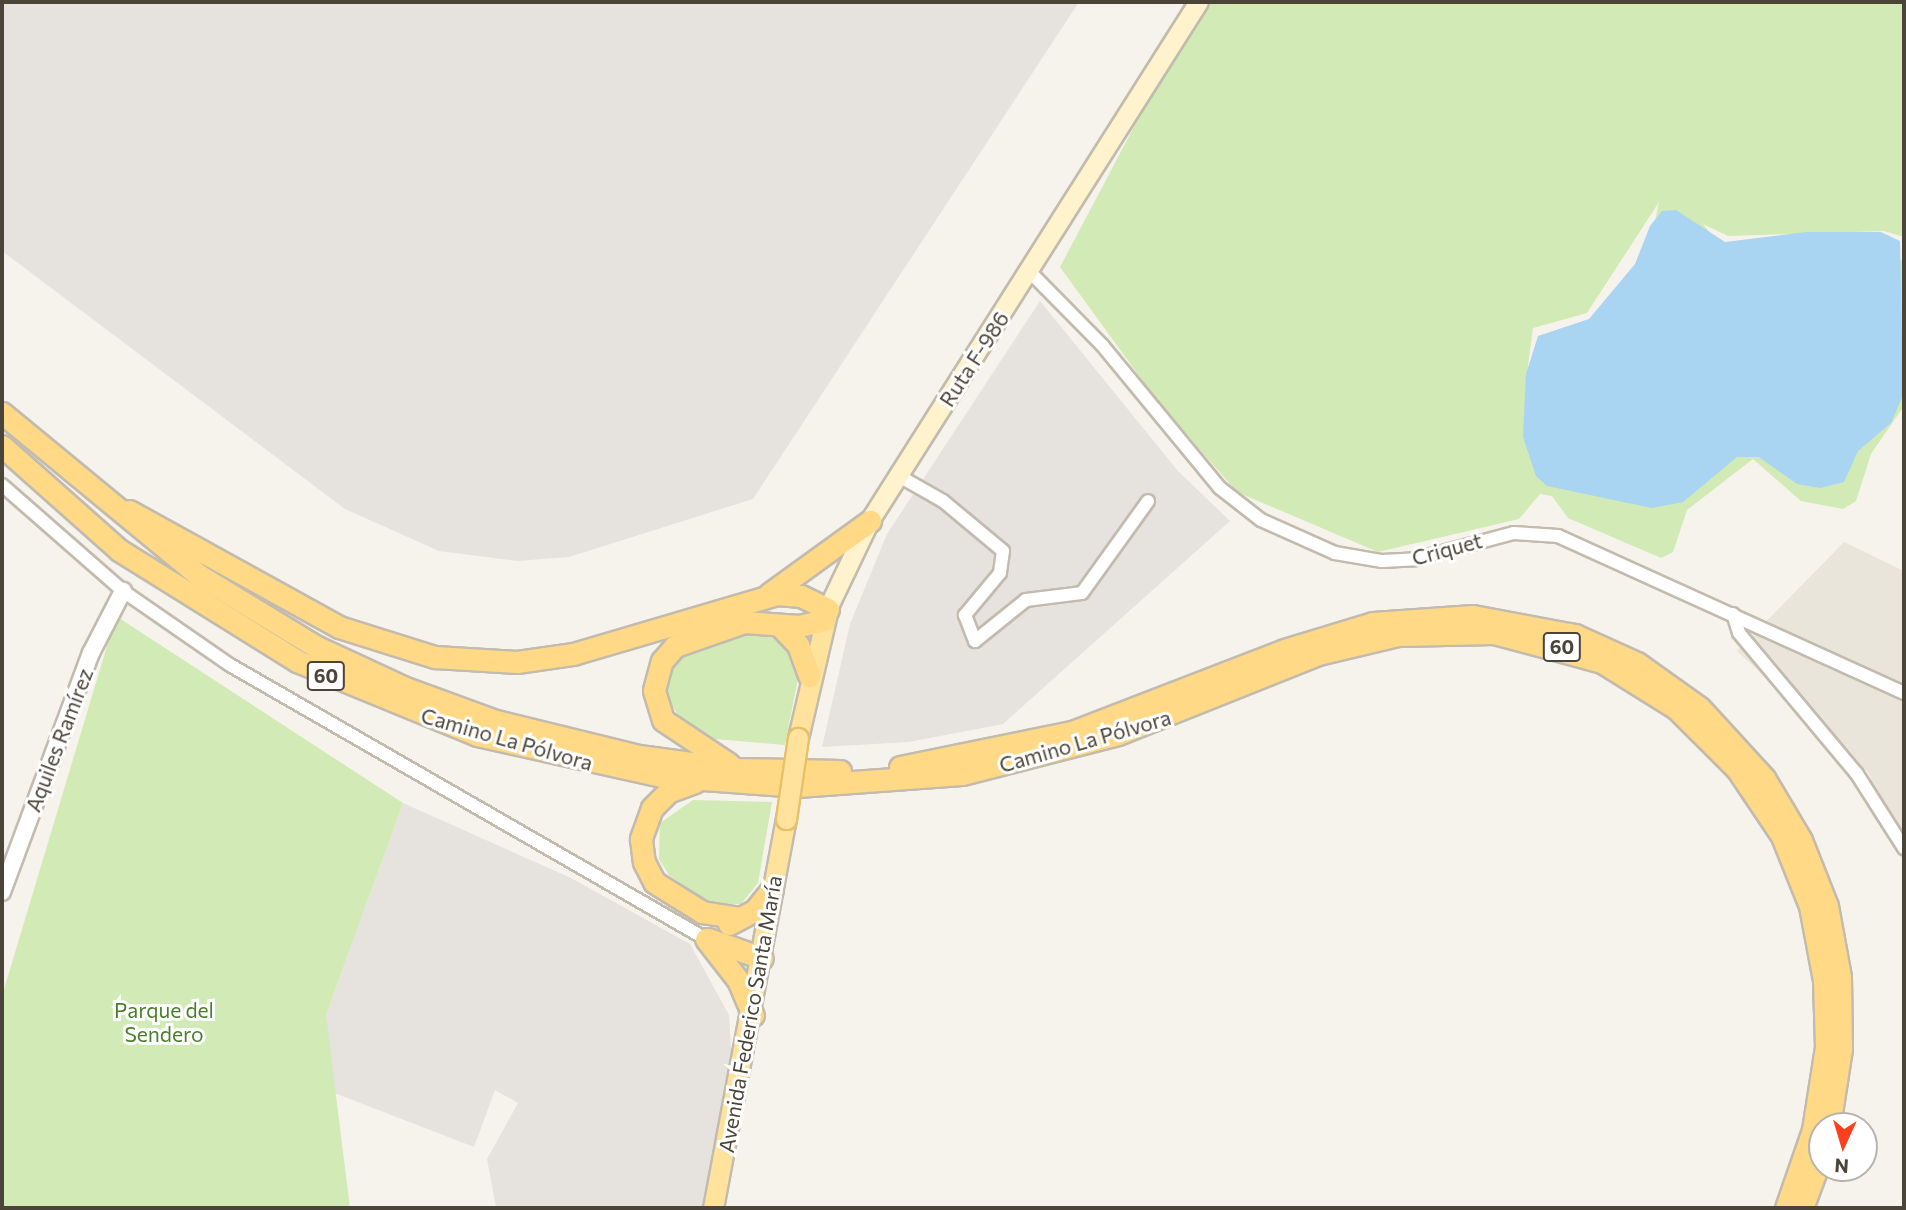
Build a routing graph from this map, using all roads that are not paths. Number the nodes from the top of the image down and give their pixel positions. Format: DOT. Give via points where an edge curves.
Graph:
graph roads {
  1 [pos="1199,2"];
  2 [pos="1030,272"];
  3 [pos="2,413"];
  4 [pos="2,446"];
  5 [pos="899,477"];
  6 [pos="2,485"];
  7 [pos="92,492"];
  8 [pos="1148,500"];
  9 [pos="870,521"];
  10 [pos="123,591"];
  11 [pos="754,601"];
  12 [pos="826,614"];
  13 [pos="1733,614"];
  14 [pos="779,625"];
  15 [pos="808,676"];
  16 [pos="1904,693"];
  17 [pos="798,738"];
  18 [pos="737,769"];
  19 [pos="709,782"];
  20 [pos="1904,848"];
  21 [pos="772,889"];
  22 [pos="2,892"];
  23 [pos="702,912"];
  24 [pos="739,918"];
  25 [pos="717,939"];
  26 [pos="762,958"];
  27 [pos="753,1015"];
  28 [pos="1831,1112"];
  29 [pos="1812,1182"];
  30 [pos="713,1208"];
  31 [pos="1786,1208"];
  32 [pos="1802,1208"];
  1 -- 2 [label="main road, Ruta F-986"];
  2 -- 5 [label="main road, Ruta F-986"];
  2 -- 13 [label="street, Criquet" via="1102,345 1220,488 1261,520 1335,553 1381,561 1416,559 1501,535 1543,533"];
  3 -- 7 [label="highway, Camino La Pólvora / 60"];
  4 -- 19 [label="highway, Camino La Pólvora / 60" via="162,581 332,678 522,748"];
  5 -- 8 [label="street" via="943,501 1003,551 1000,573 965,615 975,641 1026,600 1082,593"];
  5 -- 9 [label="main road, Ruta F-986"];
  6 -- 10 [label="street"];
  7 -- 11 [label="highway" via="339,628 435,657 517,662 573,654"];
  7 -- 18 [label="highway, Camino La Pólvora / 60" via="238,601 403,687 543,734"];
  9 -- 11 [label="highway" via="813,568"];
  9 -- 12 [label="main road, Ruta F-986"];
  10 -- 22 [label="street, Aquiles Ramírez" via="92,653"];
  10 -- 25 [label="street" via="284,697"];
  11 -- 12 [label="highway" via="789,594"];
  12 -- 14 [label="highway"];
  12 -- 15 [label="main road, Ruta F-986"];
  13 -- 16 [label="street, Criquet"];
  13 -- 20 [label="street" via="1739,633 1857,774"];
  14 -- 15 [label="highway" via="798,645"];
  14 -- 18 [label="highway" via="744,622 710,632 675,646 657,670 655,700 670,729"];
  15 -- 17 [label="main road, Ruta F-986"];
  17 -- 21 [label="main road, Avenida Federico Santa María, bridge"];
  18 -- 28 [label="highway, Camino La Pólvora / 60" via="851,771 989,753 1113,720 1284,650 1398,619 1486,617 1575,635 1637,663 1700,708 1764,778 1798,833 1826,906 1840,977 1841,1049"];
  19 -- 23 [label="highway" via="688,783 659,799 641,839 654,882"];
  19 -- 31 [label="highway, Camino La Pólvora / 60" via="840,785 974,772 1118,734 1318,654 1398,635 1494,633 1581,654 1643,685 1709,737 1760,800 1799,875 1822,958 1826,1031 1812,1130"];
  21 -- 24 [label="highway" via="762,904"];
  21 -- 26 [label="main road, Avenida Federico Santa María"];
  23 -- 24 [label="highway"];
  23 -- 25 [label="highway"];
  24 -- 25 [label="highway"];
  25 -- 26 [label="highway"];
  25 -- 27 [label="highway"];
  26 -- 27 [label="main road, Avenida Federico Santa María"];
  27 -- 30 [label="main road, Avenida Federico Santa María"];
  29 -- 32 [label="highway"];
}
